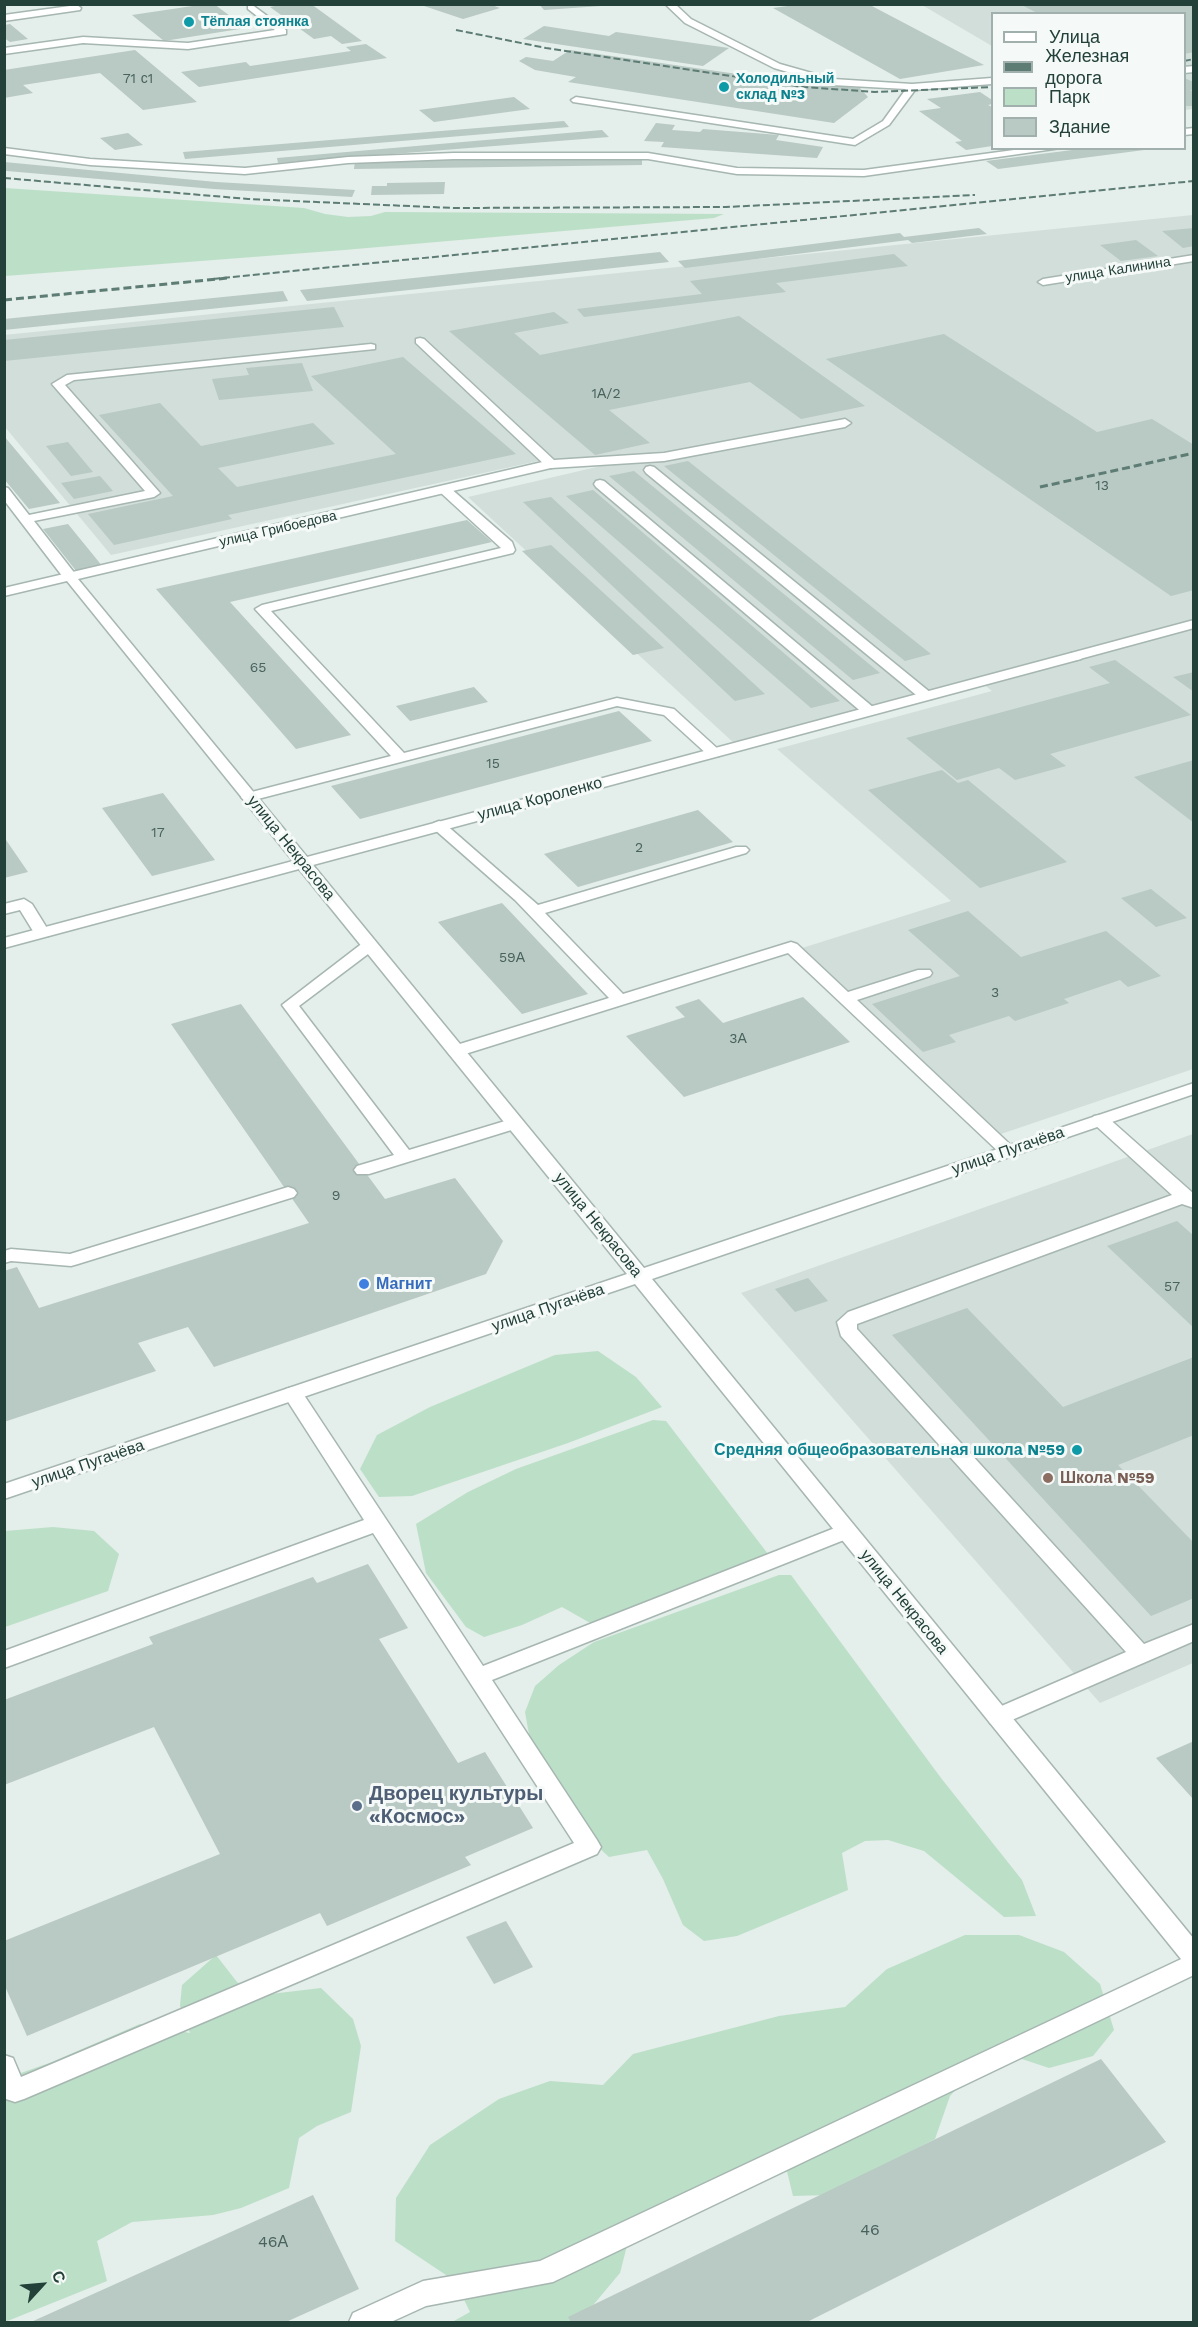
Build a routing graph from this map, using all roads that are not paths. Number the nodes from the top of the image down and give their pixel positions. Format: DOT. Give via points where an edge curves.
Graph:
graph roads {
  1 [pos="669,4"];
  2 [pos="251,7"];
  3 [pos="77,8"];
  4 [pos="4,18"];
  5 [pos="4,51"];
  6 [pos="991,81"];
  7 [pos="912,87"];
  8 [pos="576,100"];
  9 [pos="1041,150"];
  10 [pos="4,151"];
  11 [pos="1194,258"];
  12 [pos="1043,282"];
  13 [pos="420,341"];
  14 [pos="371,347"];
  15 [pos="845,423"];
  16 [pos="551,464"];
  17 [pos="650,470"];
  18 [pos="600,484"];
  19 [pos="445,490"];
  20 [pos="4,491"];
  21 [pos="26,519"];
  22 [pos="70,578"];
  23 [pos="4,592"];
  24 [pos="1194,624"];
  25 [pos="926,696"];
  26 [pos="869,711"];
  27 [pos="714,753"];
  28 [pos="401,758"];
  29 [pos="249,797"];
  30 [pos="439,826"];
  31 [pos="741,850"];
  32 [pos="303,862"];
  33 [pos="4,909"];
  34 [pos="534,910"];
  35 [pos="42,933"];
  36 [pos="4,943"];
  37 [pos="370,945"];
  38 [pos="924,973"];
  39 [pos="845,998"];
  40 [pos="620,1000"];
  41 [pos="456,1051"];
  42 [pos="1194,1088"];
  43 [pos="1100,1120"];
  44 [pos="515,1123"];
  45 [pos="1008,1151"];
  46 [pos="405,1157"];
  47 [pos="363,1170"];
  48 [pos="288,1193"];
  49 [pos="1189,1201"];
  50 [pos="4,1257"];
  51 [pos="640,1277"];
  52 [pos="293,1394"];
  53 [pos="4,1492"];
  54 [pos="377,1523"];
  55 [pos="847,1531"];
  56 [pos="1194,1632"];
  57 [pos="1141,1655"];
  58 [pos="4,1660"];
  59 [pos="477,1677"];
  60 [pos="998,1717"];
  61 [pos="1194,1957"];
  62 [pos="1194,1963"];
  63 [pos="4,2066"];
  64 [pos="363,2322"];
  1 -- 7 [label="street" via="688,21 777,66 832,82"];
  2 -- 5 [label="street" via="283,32 188,46 83,40"];
  3 -- 4 [label="street"];
  6 -- 7 [label="street"];
  7 -- 8 [label="street" via="886,123 855,142"];
  9 -- 10 [label="street" via="864,173 737,171 637,156 360,159 245,171 90,162"];
  11 -- 12 [label="street, улица Калинина"];
  13 -- 16 [label="street"];
  14 -- 21 [label="street" via="71,377 58,384 154,493"];
  15 -- 16 [label="street, улица Грибоедова" via="664,457"];
  16 -- 19 [label="street, улица Грибоедова"];
  17 -- 25 [label="street"];
  18 -- 26 [label="street"];
  19 -- 22 [label="street, улица Грибоедова"];
  19 -- 28 [label="street" via="508,550 262,609"];
  20 -- 21 [label="street, улица Некрасова"];
  21 -- 22 [label="street, улица Некрасова"];
  22 -- 23 [label="street, улица Грибоедова"];
  22 -- 29 [label="street, улица Некрасова"];
  24 -- 25 [label="street, улица Короленко"];
  25 -- 26 [label="street, улица Короленко"];
  26 -- 27 [label="street, улица Короленко"];
  27 -- 28 [label="street" via="669,712 617,702"];
  27 -- 30 [label="street, улица Короленко"];
  28 -- 29 [label="street"];
  29 -- 32 [label="street, улица Некрасова"];
  30 -- 32 [label="street, улица Короленко"];
  30 -- 34 [label="street"];
  31 -- 34 [label="street"];
  32 -- 35 [label="street, улица Короленко"];
  32 -- 37 [label="street, улица Некрасова"];
  33 -- 35 [label="street" via="24,904"];
  34 -- 40 [label="street"];
  35 -- 36 [label="street, улица Короленко"];
  37 -- 41 [label="street, улица Некрасова"];
  37 -- 46 [label="street" via="290,1005"];
  38 -- 39 [label="street"];
  39 -- 40 [label="street" via="791,947"];
  39 -- 45 [label="street"];
  40 -- 41 [label="street"];
  41 -- 44 [label="street, улица Некрасова"];
  42 -- 43 [label="street, улица Пугачёва"];
  43 -- 45 [label="street, улица Пугачёва"];
  43 -- 49 [label="street"];
  44 -- 46 [label="street"];
  44 -- 51 [label="street, улица Некрасова"];
  45 -- 51 [label="street, улица Пугачёва"];
  46 -- 47 [label="street"];
  48 -- 50 [label="street" via="71,1260"];
  49 -- 57 [label="street" via="847,1322 848,1331"];
  51 -- 52 [label="street, улица Пугачёва"];
  51 -- 55 [label="street, улица Некрасова"];
  52 -- 53 [label="street, улица Пугачёва"];
  52 -- 54 [label="street"];
  54 -- 58 [label="street"];
  54 -- 59 [label="street"];
  55 -- 59 [label="street"];
  55 -- 60 [label="street, улица Некрасова"];
  56 -- 57 [label="street"];
  57 -- 60 [label="street"];
  59 -- 63 [label="street" via="589,1847 15,2091"];
  60 -- 61 [label="street, улица Некрасова"];
  62 -- 64 [label="street" via="543,2273 423,2294"];
}
